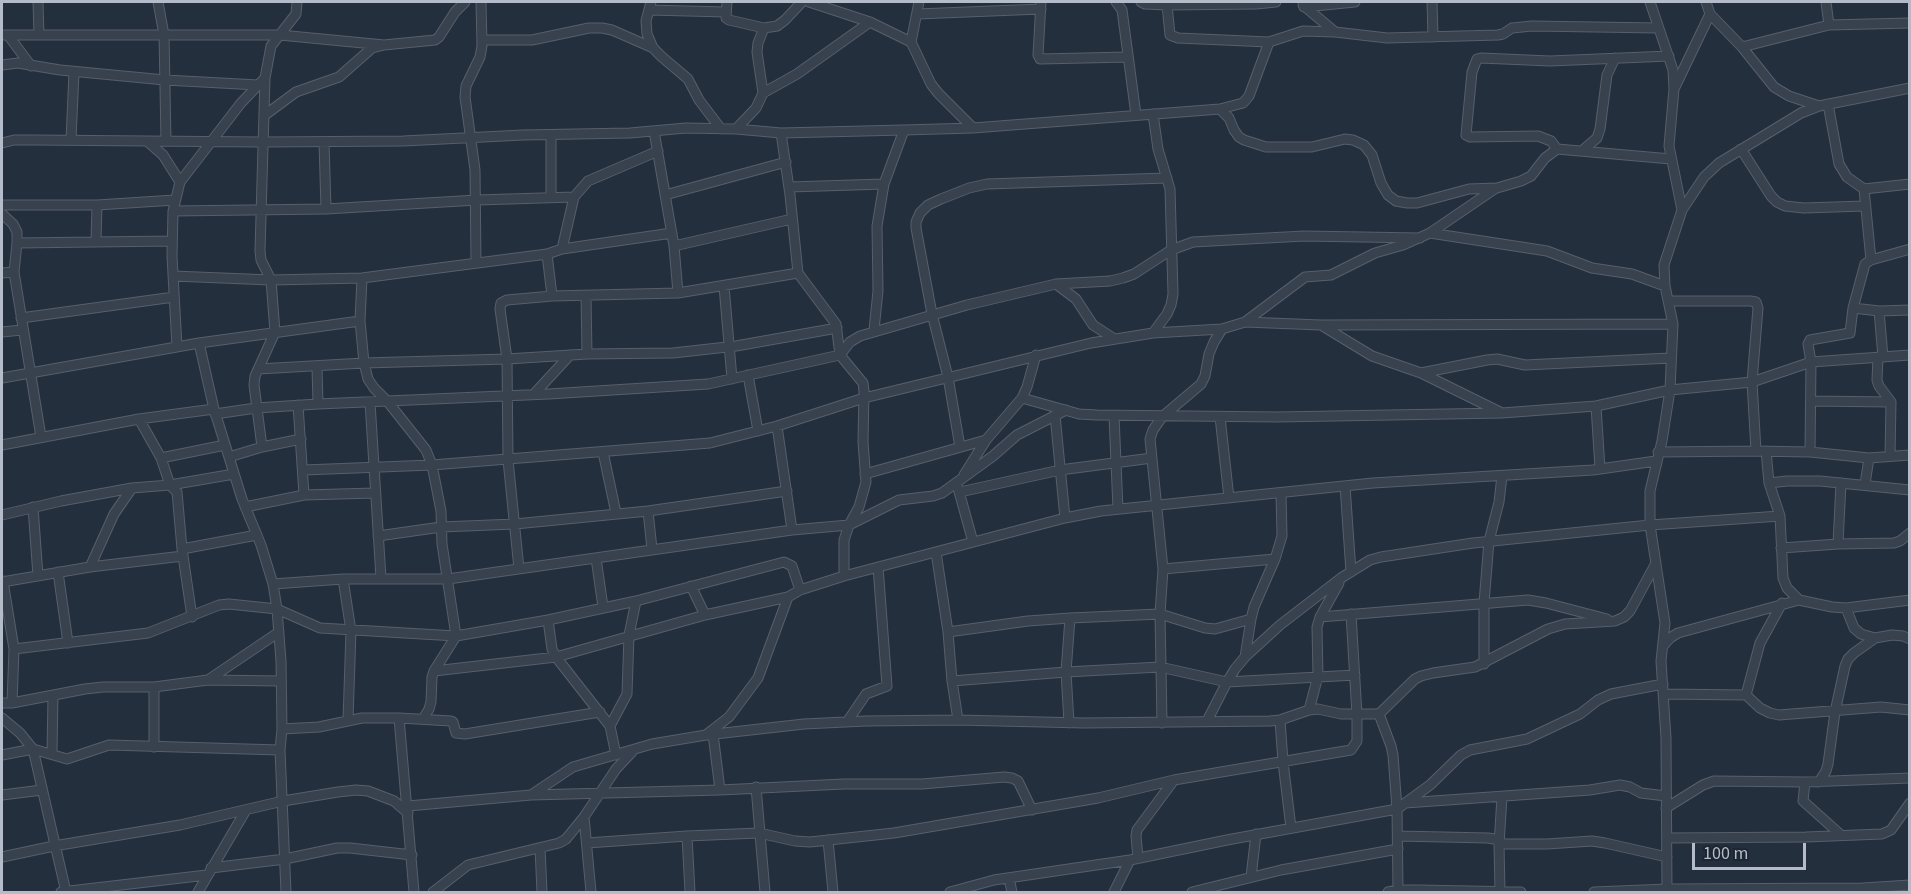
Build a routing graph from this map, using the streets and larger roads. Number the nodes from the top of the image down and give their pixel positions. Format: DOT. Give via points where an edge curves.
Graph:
graph roads {
  1 [pos="38,2"];
  2 [pos="158,2"];
  3 [pos="297,2"];
  4 [pos="465,2"];
  5 [pos="481,2"];
  6 [pos="727,2"];
  7 [pos="802,2"];
  8 [pos="809,2"];
  9 [pos="919,2"];
  10 [pos="1116,2"];
  11 [pos="1141,2"];
  12 [pos="1276,2"];
  13 [pos="1355,2"];
  14 [pos="1432,2"];
  15 [pos="1650,2"];
  16 [pos="1706,2"];
  17 [pos="1826,2"];
  18 [pos="1303,4"];
  19 [pos="1041,5"];
  20 [pos="1167,5"];
  21 [pos="650,6"];
  22 [pos="726,12"];
  23 [pos="916,14"];
  24 [pos="1710,14"];
  25 [pos="870,22"];
  26 [pos="1910,23"];
  27 [pos="1828,25"];
  28 [pos="764,28"];
  29 [pos="1658,28"];
  30 [pos="1335,32"];
  31 [pos="280,34"];
  32 [pos="5,35"];
  33 [pos="39,35"];
  34 [pos="164,35"];
  35 [pos="1433,37"];
  36 [pos="482,40"];
  37 [pos="911,42"];
  38 [pos="1269,42"];
  39 [pos="384,45"];
  40 [pos="1742,47"];
  41 [pos="653,48"];
  42 [pos="1669,56"];
  43 [pos="1128,57"];
  44 [pos="1615,58"];
  45 [pos="2,65"];
  46 [pos="31,66"];
  47 [pos="74,72"];
  48 [pos="165,80"];
  49 [pos="261,82"];
  50 [pos="1910,82"];
  51 [pos="1910,88"];
  52 [pos="1674,89"];
  53 [pos="1895,91"];
  54 [pos="763,93"];
  55 [pos="1824,105"];
  56 [pos="1220,110"];
  57 [pos="1153,114"];
  58 [pos="264,115"];
  59 [pos="1136,116"];
  60 [pos="973,128"];
  61 [pos="721,129"];
  62 [pos="736,129"];
  63 [pos="904,130"];
  64 [pos="654,131"];
  65 [pos="781,133"];
  66 [pos="551,135"];
  67 [pos="470,138"];
  68 [pos="71,140"];
  69 [pos="147,141"];
  70 [pos="166,141"];
  71 [pos="213,141"];
  72 [pos="263,142"];
  73 [pos="324,142"];
  74 [pos="2,143"];
  75 [pos="1557,149"];
  76 [pos="1741,149"];
  77 [pos="1583,150"];
  78 [pos="658,151"];
  79 [pos="1671,159"];
  80 [pos="786,162"];
  81 [pos="1167,178"];
  82 [pos="180,182"];
  83 [pos="884,184"];
  84 [pos="1910,184"];
  85 [pos="789,188"];
  86 [pos="1497,188"];
  87 [pos="1864,189"];
  88 [pos="665,195"];
  89 [pos="551,197"];
  90 [pos="573,197"];
  91 [pos="175,200"];
  92 [pos="477,200"];
  93 [pos="2,205"];
  94 [pos="97,205"];
  95 [pos="1864,206"];
  96 [pos="326,209"];
  97 [pos="260,210"];
  98 [pos="1682,210"];
  99 [pos="173,211"];
  100 [pos="2,214"];
  101 [pos="792,219"];
  102 [pos="672,233"];
  103 [pos="1430,233"];
  104 [pos="1420,238"];
  105 [pos="96,241"];
  106 [pos="172,241"];
  107 [pos="18,243"];
  108 [pos="674,246"];
  109 [pos="562,249"];
  110 [pos="1910,249"];
  111 [pos="1171,250"];
  112 [pos="547,254"];
  113 [pos="1871,260"];
  114 [pos="476,262"];
  115 [pos="14,272"];
  116 [pos="2,273"];
  117 [pos="798,273"];
  118 [pos="173,276"];
  119 [pos="362,278"];
  120 [pos="271,280"];
  121 [pos="1056,284"];
  122 [pos="724,286"];
  123 [pos="1665,286"];
  124 [pos="678,293"];
  125 [pos="552,296"];
  126 [pos="174,297"];
  127 [pos="586,297"];
  128 [pos="1668,301"];
  129 [pos="1853,308"];
  130 [pos="1910,310"];
  131 [pos="1879,311"];
  132 [pos="932,314"];
  133 [pos="21,318"];
  134 [pos="360,321"];
  135 [pos="1245,322"];
  136 [pos="1673,324"];
  137 [pos="1321,325"];
  138 [pos="837,328"];
  139 [pos="1222,329"];
  140 [pos="22,330"];
  141 [pos="874,330"];
  142 [pos="2,332"];
  143 [pos="275,332"];
  144 [pos="1153,333"];
  145 [pos="1113,338"];
  146 [pos="199,343"];
  147 [pos="177,347"];
  148 [pos="729,347"];
  149 [pos="587,354"];
  150 [pos="570,355"];
  151 [pos="840,355"];
  152 [pos="1910,355"];
  153 [pos="1036,356"];
  154 [pos="1881,357"];
  155 [pos="1671,358"];
  156 [pos="507,360"];
  157 [pos="1811,362"];
  158 [pos="364,363"];
  159 [pos="317,367"];
  160 [pos="258,369"];
  161 [pos="1421,373"];
  162 [pos="32,374"];
  163 [pos="748,375"];
  164 [pos="948,377"];
  165 [pos="2,378"];
  166 [pos="732,379"];
  167 [pos="1752,382"];
  168 [pos="1670,390"];
  169 [pos="534,394"];
  170 [pos="507,396"];
  171 [pos="864,398"];
  172 [pos="1022,398"];
  173 [pos="1811,401"];
  174 [pos="370,402"];
  175 [pos="388,402"];
  176 [pos="1891,402"];
  177 [pos="318,404"];
  178 [pos="298,405"];
  179 [pos="1596,406"];
  180 [pos="256,408"];
  181 [pos="1066,410"];
  182 [pos="215,411"];
  183 [pos="1502,413"];
  184 [pos="1055,415"];
  185 [pos="1114,416"];
  186 [pos="1162,417"];
  187 [pos="1220,417"];
  188 [pos="139,418"];
  189 [pos="777,426"];
  190 [pos="759,431"];
  191 [pos="41,437"];
  192 [pos="301,439"];
  193 [pos="986,440"];
  194 [pos="2,445"];
  195 [pos="225,446"];
  196 [pos="262,447"];
  197 [pos="960,447"];
  198 [pos="1761,451"];
  199 [pos="603,452"];
  200 [pos="1810,452"];
  201 [pos="1910,455"];
  202 [pos="1890,456"];
  203 [pos="229,457"];
  204 [pos="1657,457"];
  205 [pos="161,458"];
  206 [pos="1152,458"];
  207 [pos="1869,458"];
  208 [pos="508,460"];
  209 [pos="1116,461"];
  210 [pos="432,465"];
  211 [pos="373,466"];
  212 [pos="304,470"];
  213 [pos="1060,470"];
  214 [pos="1600,470"];
  215 [pos="234,474"];
  216 [pos="865,474"];
  217 [pos="1502,476"];
  218 [pos="1769,483"];
  219 [pos="1841,483"];
  220 [pos="1865,484"];
  221 [pos="170,485"];
  222 [pos="959,485"];
  223 [pos="1345,486"];
  224 [pos="132,488"];
  225 [pos="1910,490"];
  226 [pos="787,491"];
  227 [pos="375,493"];
  228 [pos="1281,493"];
  229 [pos="304,495"];
  230 [pos="1229,498"];
  231 [pos="1157,506"];
  232 [pos="33,507"];
  233 [pos="245,507"];
  234 [pos="1118,509"];
  235 [pos="648,511"];
  236 [pos="616,513"];
  237 [pos="2,514"];
  238 [pos="1780,516"];
  239 [pos="1065,518"];
  240 [pos="514,524"];
  241 [pos="849,525"];
  242 [pos="1650,525"];
  243 [pos="441,527"];
  244 [pos="792,530"];
  245 [pos="1910,533"];
  246 [pos="256,535"];
  247 [pos="378,536"];
  248 [pos="1490,541"];
  249 [pos="973,542"];
  250 [pos="1838,544"];
  251 [pos="1781,548"];
  252 [pos="652,549"];
  253 [pos="936,552"];
  254 [pos="183,553"];
  255 [pos="596,558"];
  256 [pos="1275,559"];
  257 [pos="1656,563"];
  258 [pos="90,567"];
  259 [pos="878,567"];
  260 [pos="519,569"];
  261 [pos="1163,569"];
  262 [pos="58,572"];
  263 [pos="1351,572"];
  264 [pos="38,576"];
  265 [pos="844,576"];
  266 [pos="381,578"];
  267 [pos="1341,578"];
  268 [pos="343,579"];
  269 [pos="448,579"];
  270 [pos="2,581"];
  271 [pos="273,584"];
  272 [pos="691,586"];
  273 [pos="800,590"];
  274 [pos="788,597"];
  275 [pos="1798,600"];
  276 [pos="1910,600"];
  277 [pos="636,601"];
  278 [pos="1484,603"];
  279 [pos="1782,603"];
  280 [pos="603,607"];
  281 [pos="1846,608"];
  282 [pos="277,609"];
  283 [pos="1160,614"];
  284 [pos="1351,614"];
  285 [pos="705,615"];
  286 [pos="192,617"];
  287 [pos="1320,617"];
  288 [pos="1070,618"];
  289 [pos="1251,619"];
  290 [pos="548,620"];
  291 [pos="1615,621"];
  292 [pos="6,630"];
  293 [pos="351,631"];
  294 [pos="279,632"];
  295 [pos="948,632"];
  296 [pos="629,635"];
  297 [pos="456,636"];
  298 [pos="1875,638"];
  299 [pos="1910,639"];
  300 [pos="68,643"];
  301 [pos="1662,647"];
  302 [pos="14,649"];
  303 [pos="556,657"];
  304 [pos="1245,657"];
  305 [pos="1484,664"];
  306 [pos="1160,667"];
  307 [pos="434,671"];
  308 [pos="1066,672"];
  309 [pos="1355,675"];
  310 [pos="1318,676"];
  311 [pos="208,680"];
  312 [pos="281,681"];
  313 [pos="952,681"];
  314 [pos="1227,682"];
  315 [pos="1663,684"];
  316 [pos="154,687"];
  317 [pos="1664,694"];
  318 [pos="53,695"];
  319 [pos="1746,695"];
  320 [pos="2,703"];
  321 [pos="12,703"];
  322 [pos="1310,710"];
  323 [pos="1910,710"];
  324 [pos="600,712"];
  325 [pos="1835,712"];
  326 [pos="1378,714"];
  327 [pos="1357,715"];
  328 [pos="2,718"];
  329 [pos="399,718"];
  330 [pos="423,719"];
  331 [pos="348,720"];
  332 [pos="958,720"];
  333 [pos="1280,720"];
  334 [pos="1207,721"];
  335 [pos="847,722"];
  336 [pos="1070,723"];
  337 [pos="1162,723"];
  338 [pos="610,726"];
  339 [pos="282,729"];
  340 [pos="709,734"];
  341 [pos="154,747"];
  342 [pos="33,749"];
  343 [pos="280,750"];
  344 [pos="634,751"];
  345 [pos="52,754"];
  346 [pos="2,755"];
  347 [pos="616,755"];
  348 [pos="1283,762"];
  349 [pos="1910,778"];
  350 [pos="1174,780"];
  351 [pos="1805,782"];
  352 [pos="1819,782"];
  353 [pos="756,787"];
  354 [pos="42,790"];
  355 [pos="720,790"];
  356 [pos="600,792"];
  357 [pos="2,795"];
  358 [pos="531,795"];
  359 [pos="1502,796"];
  360 [pos="1666,796"];
  361 [pos="283,801"];
  362 [pos="1910,803"];
  363 [pos="1401,806"];
  364 [pos="1666,808"];
  365 [pos="408,809"];
  366 [pos="246,810"];
  367 [pos="1032,810"];
  368 [pos="584,817"];
  369 [pos="1291,828"];
  370 [pos="759,833"];
  371 [pos="1256,834"];
  372 [pos="1841,835"];
  373 [pos="687,836"];
  374 [pos="1398,836"];
  375 [pos="1667,838"];
  376 [pos="828,840"];
  377 [pos="1500,842"];
  378 [pos="587,843"];
  379 [pos="54,846"];
  380 [pos="540,848"];
  381 [pos="1398,849"];
  382 [pos="412,855"];
  383 [pos="1667,856"];
  384 [pos="2,857"];
  385 [pos="285,859"];
  386 [pos="1134,859"];
  387 [pos="209,871"];
  388 [pos="1251,877"];
  389 [pos="1009,878"];
  390 [pos="1234,881"];
  391 [pos="1910,885"];
  392 [pos="1398,890"];
  393 [pos="1419,891"];
  394 [pos="1667,891"];
  395 [pos="64,892"];
  396 [pos="198,892"];
  397 [pos="286,892"];
  398 [pos="414,892"];
  399 [pos="433,892"];
  400 [pos="542,892"];
  401 [pos="591,892"];
  402 [pos="690,892"];
  403 [pos="765,892"];
  404 [pos="832,892"];
  405 [pos="950,892"];
  406 [pos="1012,892"];
  407 [pos="1114,892"];
  408 [pos="1192,892"];
  409 [pos="1236,892"];
  410 [pos="1388,892"];
  411 [pos="1500,892"];
  412 [pos="1521,892"];
  413 [pos="1594,892"];
  1 -- 33 [label="street"];
  2 -- 34 [label="street"];
  3 -- 31 [label="street" via="296,14"];
  4 -- 39 [label="street" via="435,40"];
  5 -- 36 [label="street"];
  6 -- 22 [label="street"];
  7 -- 28 [label="street" via="777,26"];
  8 -- 25 [label="street"];
  9 -- 23 [label="street"];
  10 -- 43 [label="street" via="1122,10"];
  11 -- 20 [label="street"];
  12 -- 20 [label="street"];
  13 -- 18 [label="street"];
  14 -- 35 [label="street"];
  15 -- 29 [label="street"];
  16 -- 24 [label="street"];
  17 -- 27 [label="street"];
  18 -- 30 [label="street"];
  19 -- 23 [label="street"];
  19 -- 43 [label="street" via="1040,59"];
  20 -- 38 [label="street" via="1173,38"];
  21 -- 22 [label="street"];
  21 -- 41 [label="street" via="646,21"];
  22 -- 28 [label="street" via="729,20"];
  23 -- 37 [label="street"];
  24 -- 40 [label="street"];
  24 -- 52 [label="street"];
  25 -- 37 [label="street"];
  25 -- 54 [label="street"];
  26 -- 27 [label="street"];
  27 -- 40 [label="street"];
  28 -- 54 [label="street" via="757,52"];
  29 -- 35 [label="street" via="1532,26 1512,28 1498,35"];
  29 -- 42 [label="street"];
  30 -- 35 [label="street" via="1387,38"];
  30 -- 38 [label="street" via="1298,32"];
  31 -- 34 [label="street"];
  31 -- 39 [label="street"];
  31 -- 49 [label="street" via="271,46"];
  32 -- 33 [label="street"];
  32 -- 46 [label="street"];
  33 -- 34 [label="street"];
  34 -- 48 [label="street"];
  36 -- 41 [label="street" via="532,40 602,28"];
  36 -- 67 [label="street" via="480,57 466,86"];
  37 -- 60 [label="street" via="938,93"];
  38 -- 56 [label="street" via="1249,96 1243,103"];
  39 -- 58 [label="street" via="365,52 339,77 296,92"];
  40 -- 55 [label="street" via="1774,87 1789,96"];
  41 -- 61 [label="street" via="688,79"];
  42 -- 44 [label="street"];
  42 -- 52 [label="street"];
  43 -- 59 [label="street"];
  44 -- 75 [label="street" via="1477,59 1472,72 1466,135 1538,136 1551,141"];
  44 -- 77 [label="street" via="1607,75 1597,138"];
  45 -- 46 [label="street"];
  46 -- 47 [label="street"];
  47 -- 48 [label="street"];
  47 -- 68 [label="street"];
  48 -- 49 [label="street"];
  48 -- 70 [label="street"];
  49 -- 58 [label="street"];
  49 -- 71 [label="street"];
  50 -- 53 [label="street"];
  51 -- 53 [label="street"];
  52 -- 79 [label="street" via="1669,132"];
  53 -- 55 [label="street"];
  54 -- 62 [label="street" via="756,108"];
  55 -- 76 [label="street" via="1801,113"];
  55 -- 87 [label="street" via="1841,170"];
  56 -- 57 [label="street"];
  56 -- 86 [label="street" via="1239,137 1266,147 1312,147 1344,140 1364,145 1372,155 1381,183 1396,201 1417,203 1469,189"];
  57 -- 59 [label="street"];
  57 -- 81 [label="street"];
  58 -- 72 [label="street"];
  59 -- 60 [label="street"];
  60 -- 63 [label="street"];
  61 -- 62 [label="street"];
  61 -- 64 [label="street"];
  62 -- 65 [label="street"];
  63 -- 65 [label="street"];
  63 -- 83 [label="street"];
  64 -- 66 [label="street"];
  64 -- 78 [label="street"];
  65 -- 80 [label="street"];
  66 -- 67 [label="street"];
  66 -- 89 [label="street"];
  67 -- 73 [label="street"];
  67 -- 92 [label="street"];
  68 -- 69 [label="street"];
  68 -- 74 [label="street"];
  69 -- 70 [label="street"];
  69 -- 82 [label="street" via="163,155"];
  70 -- 71 [label="street"];
  71 -- 72 [label="street"];
  71 -- 82 [label="street"];
  72 -- 73 [label="street"];
  72 -- 97 [label="street"];
  73 -- 96 [label="street"];
  75 -- 77 [label="street"];
  75 -- 86 [label="street" via="1531,176"];
  76 -- 95 [label="street" via="1771,196 1785,206"];
  76 -- 98 [label="street" via="1704,177"];
  77 -- 79 [label="street"];
  78 -- 88 [label="street"];
  78 -- 90 [label="street" via="588,181"];
  79 -- 98 [label="street"];
  80 -- 85 [label="street"];
  80 -- 88 [label="street"];
  81 -- 111 [label="street"];
  81 -- 132 [label="street" via="987,184 928,205 920,213 916,228"];
  82 -- 91 [label="street"];
  83 -- 85 [label="street"];
  83 -- 141 [label="street" via="877,226"];
  84 -- 87 [label="street"];
  85 -- 101 [label="street"];
  86 -- 103 [label="street"];
  87 -- 95 [label="street"];
  88 -- 102 [label="street"];
  89 -- 90 [label="street"];
  89 -- 92 [label="street"];
  90 -- 109 [label="street"];
  91 -- 94 [label="street"];
  91 -- 99 [label="street"];
  92 -- 96 [label="street"];
  92 -- 114 [label="street"];
  93 -- 94 [label="street"];
  94 -- 105 [label="street"];
  95 -- 113 [label="street"];
  96 -- 97 [label="street"];
  97 -- 99 [label="street"];
  97 -- 120 [label="street" via="261,260"];
  98 -- 123 [label="street" via="1664,265"];
  99 -- 106 [label="street"];
  100 -- 107 [label="street" via="13,224"];
  101 -- 108 [label="street"];
  101 -- 117 [label="street"];
  102 -- 108 [label="street"];
  102 -- 109 [label="street"];
  103 -- 104 [label="street"];
  103 -- 123 [label="street" via="1547,251 1592,268 1632,274"];
  104 -- 111 [label="street" via="1304,236 1202,241"];
  104 -- 135 [label="street" via="1375,253 1331,275 1305,277"];
  105 -- 106 [label="street"];
  105 -- 107 [label="street"];
  106 -- 118 [label="street"];
  107 -- 115 [label="street"];
  108 -- 124 [label="street"];
  109 -- 112 [label="street"];
  110 -- 113 [label="street"];
  111 -- 121 [label="street" via="1123,278"];
  111 -- 144 [label="street" via="1171,305"];
  112 -- 114 [label="street"];
  112 -- 125 [label="street"];
  113 -- 129 [label="street" via="1862,270"];
  114 -- 119 [label="street"];
  115 -- 116 [label="street"];
  115 -- 133 [label="street"];
  117 -- 122 [label="street"];
  117 -- 138 [label="street"];
  118 -- 120 [label="street"];
  118 -- 126 [label="street"];
  119 -- 120 [label="street"];
  119 -- 134 [label="street"];
  120 -- 143 [label="street"];
  121 -- 132 [label="street"];
  121 -- 145 [label="street" via="1076,299 1093,325"];
  122 -- 124 [label="street"];
  122 -- 148 [label="street"];
  123 -- 128 [label="street"];
  124 -- 127 [label="street"];
  125 -- 127 [label="street"];
  125 -- 156 [label="street" via="501,303"];
  126 -- 133 [label="street"];
  126 -- 147 [label="street"];
  127 -- 149 [label="street"];
  128 -- 136 [label="street"];
  128 -- 167 [label="street" via="1756,302"];
  129 -- 131 [label="street"];
  129 -- 157 [label="street" via="1850,333 1810,340"];
  130 -- 131 [label="street"];
  131 -- 154 [label="street"];
  132 -- 141 [label="street"];
  132 -- 164 [label="street"];
  133 -- 140 [label="street"];
  134 -- 143 [label="street"];
  134 -- 158 [label="street"];
  135 -- 137 [label="street"];
  135 -- 139 [label="street"];
  136 -- 137 [label="street"];
  136 -- 155 [label="street"];
  137 -- 161 [label="street" via="1372,356"];
  138 -- 148 [label="street"];
  138 -- 151 [label="street"];
  139 -- 144 [label="street"];
  139 -- 186 [label="street" via="1209,354 1201,384"];
  140 -- 142 [label="street"];
  140 -- 162 [label="street"];
  141 -- 151 [label="street" via="850,342"];
  143 -- 146 [label="street"];
  143 -- 160 [label="street"];
  144 -- 145 [label="street"];
  145 -- 153 [label="street"];
  146 -- 147 [label="street"];
  146 -- 182 [label="street"];
  147 -- 162 [label="street"];
  148 -- 149 [label="street" via="655,354"];
  148 -- 166 [label="street"];
  149 -- 150 [label="street"];
  150 -- 156 [label="street"];
  150 -- 169 [label="street"];
  151 -- 163 [label="street"];
  151 -- 171 [label="street" via="862,382"];
  152 -- 154 [label="street"];
  153 -- 164 [label="street"];
  153 -- 172 [label="street"];
  154 -- 157 [label="street"];
  154 -- 176 [label="street" via="1877,380"];
  155 -- 161 [label="street" via="1525,365 1497,359"];
  155 -- 168 [label="street"];
  156 -- 158 [label="street"];
  156 -- 170 [label="street"];
  157 -- 167 [label="street"];
  157 -- 173 [label="street"];
  158 -- 159 [label="street"];
  158 -- 175 [label="street" via="368,379"];
  159 -- 160 [label="street"];
  159 -- 177 [label="street"];
  160 -- 180 [label="street" via="254,385"];
  161 -- 183 [label="street"];
  162 -- 165 [label="street"];
  162 -- 191 [label="street"];
  163 -- 166 [label="street"];
  163 -- 190 [label="street"];
  164 -- 171 [label="street"];
  164 -- 197 [label="street"];
  166 -- 169 [label="street" via="708,384"];
  167 -- 168 [label="street"];
  167 -- 198 [label="street"];
  168 -- 179 [label="street"];
  168 -- 204 [label="street"];
  169 -- 170 [label="street"];
  170 -- 175 [label="street"];
  170 -- 208 [label="street"];
  171 -- 189 [label="street"];
  171 -- 216 [label="street"];
  172 -- 181 [label="street"];
  172 -- 193 [label="street"];
  173 -- 176 [label="street"];
  173 -- 200 [label="street"];
  174 -- 175 [label="street"];
  174 -- 177 [label="street"];
  174 -- 211 [label="street"];
  175 -- 210 [label="street" via="426,450"];
  176 -- 202 [label="street"];
  177 -- 178 [label="street"];
  178 -- 180 [label="street"];
  178 -- 192 [label="street"];
  179 -- 183 [label="street"];
  179 -- 214 [label="street"];
  180 -- 182 [label="street"];
  180 -- 196 [label="street"];
  181 -- 184 [label="street"];
  181 -- 185 [label="street"];
  182 -- 188 [label="street"];
  182 -- 195 [label="street"];
  183 -- 187 [label="street"];
  184 -- 213 [label="street"];
  184 -- 222 [label="street" via="1017,435"];
  185 -- 186 [label="street"];
  185 -- 209 [label="street"];
  186 -- 187 [label="street"];
  186 -- 206 [label="street" via="1152,430"];
  187 -- 230 [label="street"];
  188 -- 191 [label="street"];
  188 -- 205 [label="street"];
  189 -- 190 [label="street"];
  189 -- 226 [label="street"];
  190 -- 199 [label="street" via="710,443"];
  191 -- 194 [label="street"];
  192 -- 196 [label="street"];
  192 -- 212 [label="street"];
  193 -- 197 [label="street"];
  193 -- 222 [label="street"];
  195 -- 203 [label="street"];
  195 -- 205 [label="street"];
  196 -- 203 [label="street"];
  197 -- 216 [label="street"];
  198 -- 200 [label="street"];
  198 -- 204 [label="street"];
  198 -- 218 [label="street"];
  199 -- 208 [label="street"];
  199 -- 236 [label="street"];
  200 -- 207 [label="street"];
  201 -- 202 [label="street"];
  202 -- 207 [label="street"];
  203 -- 215 [label="street"];
  204 -- 214 [label="street"];
  204 -- 242 [label="street" via="1650,491"];
  205 -- 221 [label="street"];
  206 -- 209 [label="street"];
  206 -- 231 [label="street"];
  207 -- 220 [label="street"];
  208 -- 210 [label="street"];
  208 -- 240 [label="street"];
  209 -- 213 [label="street"];
  209 -- 234 [label="street"];
  210 -- 211 [label="street"];
  210 -- 243 [label="street"];
  211 -- 212 [label="street"];
  211 -- 227 [label="street"];
  212 -- 229 [label="street"];
  213 -- 222 [label="street"];
  213 -- 239 [label="street"];
  214 -- 217 [label="street"];
  215 -- 221 [label="street"];
  215 -- 233 [label="street"];
  216 -- 241 [label="street" via="859,507"];
  217 -- 223 [label="street"];
  217 -- 248 [label="street"];
  218 -- 219 [label="street"];
  218 -- 238 [label="street"];
  219 -- 220 [label="street"];
  219 -- 250 [label="street"];
  220 -- 225 [label="street"];
  221 -- 224 [label="street"];
  221 -- 254 [label="street" via="179,498"];
  222 -- 241 [label="street" via="933,496 899,500"];
  222 -- 249 [label="street"];
  223 -- 228 [label="street"];
  223 -- 263 [label="street"];
  224 -- 232 [label="street"];
  224 -- 258 [label="street" via="114,514"];
  226 -- 235 [label="street"];
  226 -- 244 [label="street"];
  227 -- 229 [label="street"];
  227 -- 247 [label="street"];
  228 -- 230 [label="street"];
  228 -- 256 [label="street" via="1282,536"];
  229 -- 233 [label="street"];
  230 -- 231 [label="street"];
  231 -- 234 [label="street"];
  231 -- 261 [label="street"];
  232 -- 237 [label="street"];
  232 -- 264 [label="street"];
  233 -- 246 [label="street"];
  234 -- 239 [label="street"];
  235 -- 236 [label="street"];
  235 -- 252 [label="street"];
  236 -- 240 [label="street"];
  238 -- 242 [label="street"];
  238 -- 251 [label="street"];
  239 -- 249 [label="street"];
  240 -- 243 [label="street"];
  240 -- 260 [label="street"];
  241 -- 244 [label="street"];
  241 -- 265 [label="street" via="844,540"];
  242 -- 248 [label="street"];
  242 -- 257 [label="street"];
  243 -- 247 [label="street"];
  243 -- 269 [label="street"];
  244 -- 252 [label="street"];
  245 -- 250 [label="street" via="1894,543"];
  246 -- 254 [label="street"];
  246 -- 271 [label="street"];
  247 -- 266 [label="street"];
  248 -- 263 [label="street" via="1381,557"];
  248 -- 278 [label="street"];
  249 -- 253 [label="street"];
  250 -- 251 [label="street"];
  251 -- 275 [label="street" via="1784,584"];
  252 -- 255 [label="street"];
  253 -- 259 [label="street"];
  253 -- 295 [label="street"];
  254 -- 258 [label="street"];
  254 -- 286 [label="street"];
  255 -- 260 [label="street"];
  255 -- 280 [label="street"];
  256 -- 261 [label="street"];
  256 -- 289 [label="street"];
  257 -- 291 [label="street" via="1630,611"];
  257 -- 301 [label="street" via="1665,623"];
  258 -- 262 [label="street"];
  259 -- 265 [label="street"];
  259 -- 335 [label="street" via="888,686 866,694"];
  260 -- 269 [label="street"];
  261 -- 283 [label="street"];
  262 -- 264 [label="street"];
  262 -- 300 [label="street"];
  263 -- 267 [label="street"];
  264 -- 270 [label="street"];
  265 -- 273 [label="street"];
  266 -- 268 [label="street"];
  266 -- 269 [label="street"];
  267 -- 287 [label="street"];
  267 -- 304 [label="street"];
  268 -- 271 [label="street"];
  268 -- 293 [label="street"];
  269 -- 297 [label="street"];
  270 -- 292 [label="street"];
  271 -- 282 [label="street"];
  272 -- 273 [label="street" via="784,562 792,566"];
  272 -- 277 [label="street"];
  272 -- 285 [label="street"];
  273 -- 274 [label="street"];
  274 -- 285 [label="street"];
  274 -- 340 [label="street" via="758,678 729,717"];
  275 -- 279 [label="street"];
  275 -- 281 [label="street"];
  276 -- 281 [label="street"];
  277 -- 280 [label="street"];
  277 -- 296 [label="street"];
  278 -- 284 [label="street"];
  278 -- 291 [label="street" via="1528,600"];
  278 -- 305 [label="street"];
  279 -- 301 [label="street" via="1678,633"];
  279 -- 319 [label="street" via="1760,643"];
  280 -- 290 [label="street"];
  281 -- 298 [label="street" via="1854,628"];
  282 -- 286 [label="street" via="229,604"];
  282 -- 293 [label="street" via="320,628"];
  282 -- 294 [label="street"];
  283 -- 288 [label="street"];
  283 -- 289 [label="street" via="1215,629"];
  283 -- 306 [label="street"];
  284 -- 287 [label="street"];
  284 -- 309 [label="street"];
  285 -- 296 [label="street"];
  286 -- 300 [label="street" via="148,633"];
  287 -- 310 [label="street" via="1316,635"];
  288 -- 295 [label="street"];
  288 -- 308 [label="street"];
  289 -- 304 [label="street"];
  290 -- 297 [label="street"];
  290 -- 303 [label="street"];
  291 -- 305 [label="street" via="1548,629"];
  292 -- 302 [label="street"];
  293 -- 297 [label="street"];
  293 -- 331 [label="street"];
  294 -- 311 [label="street"];
  294 -- 312 [label="street"];
  295 -- 313 [label="street"];
  296 -- 303 [label="street"];
  296 -- 338 [label="street" via="627,694"];
  297 -- 307 [label="street"];
  298 -- 299 [label="street" via="1892,635"];
  298 -- 325 [label="street" via="1848,659"];
  300 -- 302 [label="street"];
  301 -- 315 [label="street"];
  302 -- 321 [label="street"];
  303 -- 307 [label="street"];
  303 -- 324 [label="street"];
  304 -- 314 [label="street"];
  305 -- 326 [label="street" via="1421,676"];
  306 -- 308 [label="street"];
  306 -- 314 [label="street"];
  306 -- 337 [label="street"];
  307 -- 330 [label="street" via="431,702"];
  308 -- 313 [label="street"];
  308 -- 336 [label="street"];
  309 -- 310 [label="street"];
  309 -- 327 [label="street"];
  310 -- 314 [label="street"];
  310 -- 322 [label="street"];
  311 -- 312 [label="street"];
  311 -- 316 [label="street"];
  312 -- 339 [label="street"];
  313 -- 332 [label="street"];
  314 -- 334 [label="street"];
  315 -- 317 [label="street"];
  315 -- 363 [label="street" via="1611,694 1527,739 1470,750"];
  316 -- 318 [label="street" via="103,687"];
  316 -- 341 [label="street"];
  317 -- 319 [label="street"];
  317 -- 360 [label="street"];
  318 -- 321 [label="street"];
  318 -- 345 [label="street"];
  319 -- 325 [label="street" via="1760,708 1779,715"];
  320 -- 321 [label="street"];
  322 -- 327 [label="street"];
  322 -- 333 [label="street"];
  323 -- 325 [label="street" via="1881,707"];
  324 -- 330 [label="street" via="459,734 451,720"];
  324 -- 338 [label="street"];
  325 -- 352 [label="street" via="1828,764"];
  326 -- 327 [label="street"];
  326 -- 363 [label="street" via="1391,746"];
  327 -- 348 [label="street" via="1357,741 1351,750"];
  328 -- 342 [label="street"];
  329 -- 330 [label="street"];
  329 -- 331 [label="street"];
  329 -- 365 [label="street"];
  331 -- 339 [label="street" via="319,727"];
  332 -- 335 [label="street"];
  332 -- 336 [label="street"];
  333 -- 334 [label="street"];
  333 -- 348 [label="street"];
  334 -- 337 [label="street"];
  335 -- 340 [label="street"];
  336 -- 337 [label="street"];
  338 -- 347 [label="street"];
  339 -- 343 [label="street"];
  340 -- 344 [label="street"];
  340 -- 355 [label="street"];
  341 -- 343 [label="street"];
  341 -- 345 [label="street" via="109,745 72,758"];
  342 -- 345 [label="street"];
  342 -- 346 [label="street"];
  342 -- 354 [label="street"];
  343 -- 361 [label="street"];
  344 -- 347 [label="street"];
  344 -- 356 [label="street"];
  347 -- 358 [label="street" via="573,767"];
  348 -- 350 [label="street"];
  348 -- 369 [label="street"];
  349 -- 352 [label="street"];
  350 -- 367 [label="street"];
  350 -- 386 [label="street" via="1137,830"];
  351 -- 352 [label="street"];
  351 -- 364 [label="street" via="1714,781"];
  351 -- 372 [label="street" via="1803,801"];
  353 -- 355 [label="street"];
  353 -- 367 [label="street" via="922,784 1004,777 1018,781"];
  353 -- 370 [label="street"];
  354 -- 357 [label="street"];
  354 -- 379 [label="street"];
  355 -- 356 [label="street"];
  356 -- 358 [label="street"];
  356 -- 368 [label="street"];
  358 -- 365 [label="street"];
  359 -- 360 [label="street" via="1620,785"];
  359 -- 363 [label="street"];
  359 -- 377 [label="street"];
  360 -- 364 [label="street"];
  361 -- 365 [label="street" via="356,790 383,796"];
  361 -- 366 [label="street"];
  361 -- 385 [label="street"];
  362 -- 372 [label="street" via="1886,833"];
  363 -- 369 [label="street"];
  363 -- 374 [label="street"];
  364 -- 375 [label="street"];
  365 -- 382 [label="street"];
  366 -- 379 [label="street"];
  366 -- 387 [label="street"];
  367 -- 376 [label="street"];
  368 -- 378 [label="street"];
  368 -- 380 [label="street" via="566,839"];
  369 -- 371 [label="street"];
  370 -- 373 [label="street"];
  370 -- 376 [label="street" via="795,841"];
  370 -- 403 [label="street"];
  371 -- 386 [label="street"];
  371 -- 388 [label="street"];
  372 -- 375 [label="street"];
  373 -- 378 [label="street"];
  373 -- 402 [label="street"];
  374 -- 377 [label="street" via="1488,838"];
  374 -- 381 [label="street"];
  375 -- 383 [label="street"];
  376 -- 404 [label="street"];
  377 -- 383 [label="street" via="1592,841"];
  377 -- 411 [label="street"];
  378 -- 401 [label="street"];
  379 -- 384 [label="street"];
  379 -- 395 [label="street"];
  380 -- 399 [label="street" via="468,865"];
  380 -- 400 [label="street"];
  381 -- 388 [label="street"];
  381 -- 392 [label="street"];
  382 -- 385 [label="street" via="350,848"];
  382 -- 398 [label="street"];
  383 -- 394 [label="street"];
  385 -- 387 [label="street"];
  385 -- 397 [label="street"];
  386 -- 389 [label="street"];
  386 -- 407 [label="street"];
  387 -- 395 [label="street"];
  387 -- 396 [label="street"];
  388 -- 390 [label="street"];
  389 -- 405 [label="street"];
  389 -- 406 [label="street"];
  390 -- 408 [label="street"];
  390 -- 409 [label="street"];
  391 -- 394 [label="street"];
  392 -- 393 [label="street"];
  392 -- 410 [label="street"];
  393 -- 411 [label="street"];
  394 -- 413 [label="street"];
  411 -- 412 [label="street"];
}
